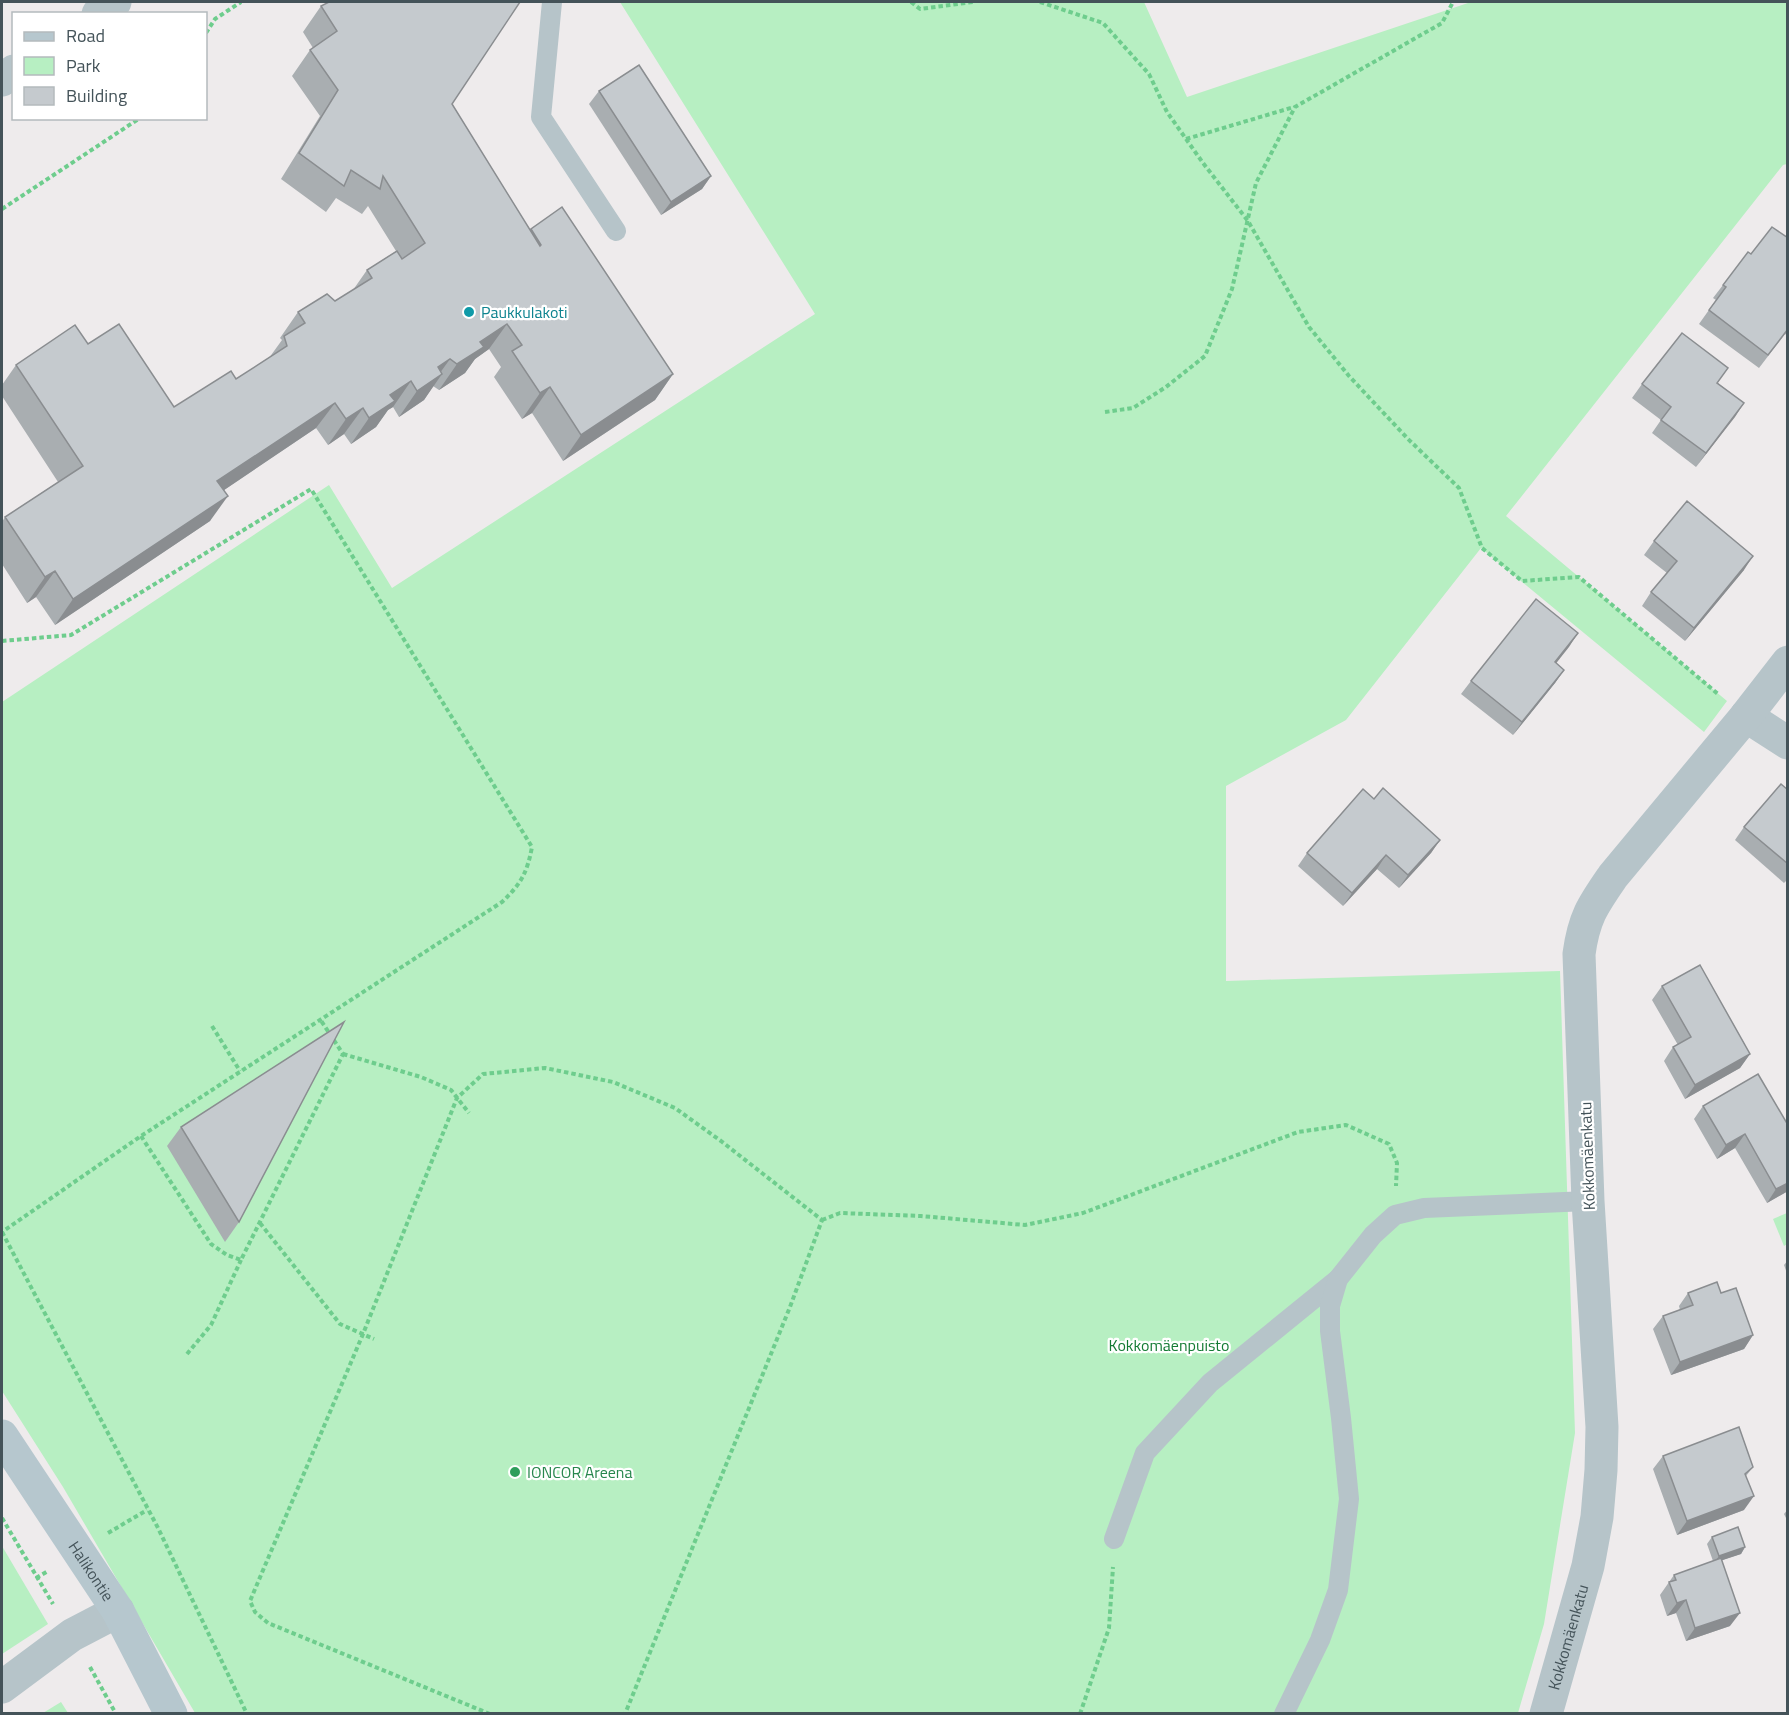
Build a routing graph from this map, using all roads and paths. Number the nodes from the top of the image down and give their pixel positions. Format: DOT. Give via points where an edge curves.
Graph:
graph roads {
  1 [pos="116,2"];
  2 [pos="241,2"];
  3 [pos="552,2"];
  4 [pos="911,2"];
  5 [pos="973,2"];
  6 [pos="1040,2"];
  7 [pos="1453,2"];
  8 [pos="101,12"];
  9 [pos="207,31"];
  10 [pos="1295,107"];
  11 [pos="137,120"];
  12 [pos="1186,140"];
  13 [pos="2,209"];
  14 [pos="1248,221"];
  15 [pos="616,231"];
  16 [pos="1105,412"];
  17 [pos="2,640"];
  18 [pos="1788,662"];
  19 [pos="1746,716"];
  20 [pos="1788,743"];
  21 [pos="320,1019"];
  22 [pos="212,1026"];
  23 [pos="343,1054"];
  24 [pos="240,1071"];
  25 [pos="457,1098"];
  26 [pos="469,1113"];
  27 [pos="141,1136"];
  28 [pos="1588,1201"];
  29 [pos="1395,1215"];
  30 [pos="822,1220"];
  31 [pos="260,1223"];
  32 [pos="2,1232"];
  33 [pos="241,1260"];
  34 [pos="1338,1279"];
  35 [pos="363,1334"];
  36 [pos="374,1339"];
  37 [pos="187,1354"];
  38 [pos="2,1436"];
  39 [pos="2,1518"];
  40 [pos="1114,1539"];
  41 [pos="118,1611"];
  42 [pos="72,1635"];
  43 [pos="2,1687"];
  44 [pos="116,1713"];
  45 [pos="171,1713"];
  46 [pos="247,1713"];
  47 [pos="490,1713"];
  48 [pos="625,1713"];
  49 [pos="1080,1713"];
  50 [pos="1284,1713"];
  51 [pos="1546,1713"];
  1 -- 8 [label="street"];
  2 -- 9 [label="path" via="215,19"];
  3 -- 15 [label="lane" via="541,117"];
  4 -- 5 [label="path" via="920,9"];
  6 -- 12 [label="path" via="1103,23 1149,74"];
  7 -- 10 [label="path" via="1442,23"];
  10 -- 12 [label="path"];
  10 -- 14 [label="path" via="1257,183"];
  11 -- 13 [label="path"];
  12 -- 14 [label="path"];
  14 -- 16 [label="path" via="1232,289 1205,356 1133,408"];
  14 -- 19 [label="path" via="1309,327 1349,376 1459,488 1482,548 1522,581 1579,577"];
  17 -- 21 [label="path" via="71,635 311,489 532,847 528,870 502,902"];
  18 -- 19 [label="street, Kokkomäenkatu"];
  19 -- 20 [label="street"];
  19 -- 28 [label="street, Kokkomäenkatu" via="1613,876 1583,928 1579,954"];
  21 -- 23 [label="path"];
  21 -- 24 [label="path"];
  22 -- 24 [label="path"];
  23 -- 25 [label="path" via="422,1077 451,1090"];
  23 -- 31 [label="path"];
  24 -- 27 [label="path"];
  25 -- 26 [label="path"];
  25 -- 30 [label="path" via="483,1074 545,1068 613,1082 675,1108"];
  25 -- 35 [label="path"];
  27 -- 32 [label="path"];
  27 -- 33 [label="path" via="212,1244 227,1256"];
  28 -- 29 [label="lane" via="1424,1208"];
  28 -- 51 [label="street, Kokkomäenkatu" via="1602,1428 1601,1470 1588,1566"];
  29 -- 30 [label="path" via="1397,1163 1389,1144 1346,1125 1298,1132 1083,1213 1025,1225 840,1213"];
  29 -- 34 [label="lane" via="1373,1235"];
  30 -- 48 [label="path"];
  31 -- 33 [label="path"];
  31 -- 35 [label="path" via="340,1324"];
  32 -- 46 [label="path" via="158,1528"];
  33 -- 37 [label="path" via="212,1325"];
  34 -- 40 [label="lane" via="1210,1383 1145,1453"];
  34 -- 50 [label="lane" via="1330,1306 1330,1331 1348,1498 1338,1590 1320,1640"];
  35 -- 36 [label="path"];
  35 -- 47 [label="path" via="250,1601 255,1612 268,1623"];
  38 -- 41 [label="main road, Halikontie"];
  39 -- 42 [label="path"];
  40 -- 49 [label="path" via="1109,1628"];
  41 -- 42 [label="street"];
  41 -- 45 [label="main road, Halikontie"];
  42 -- 43 [label="street"];
  42 -- 44 [label="path"];
}
